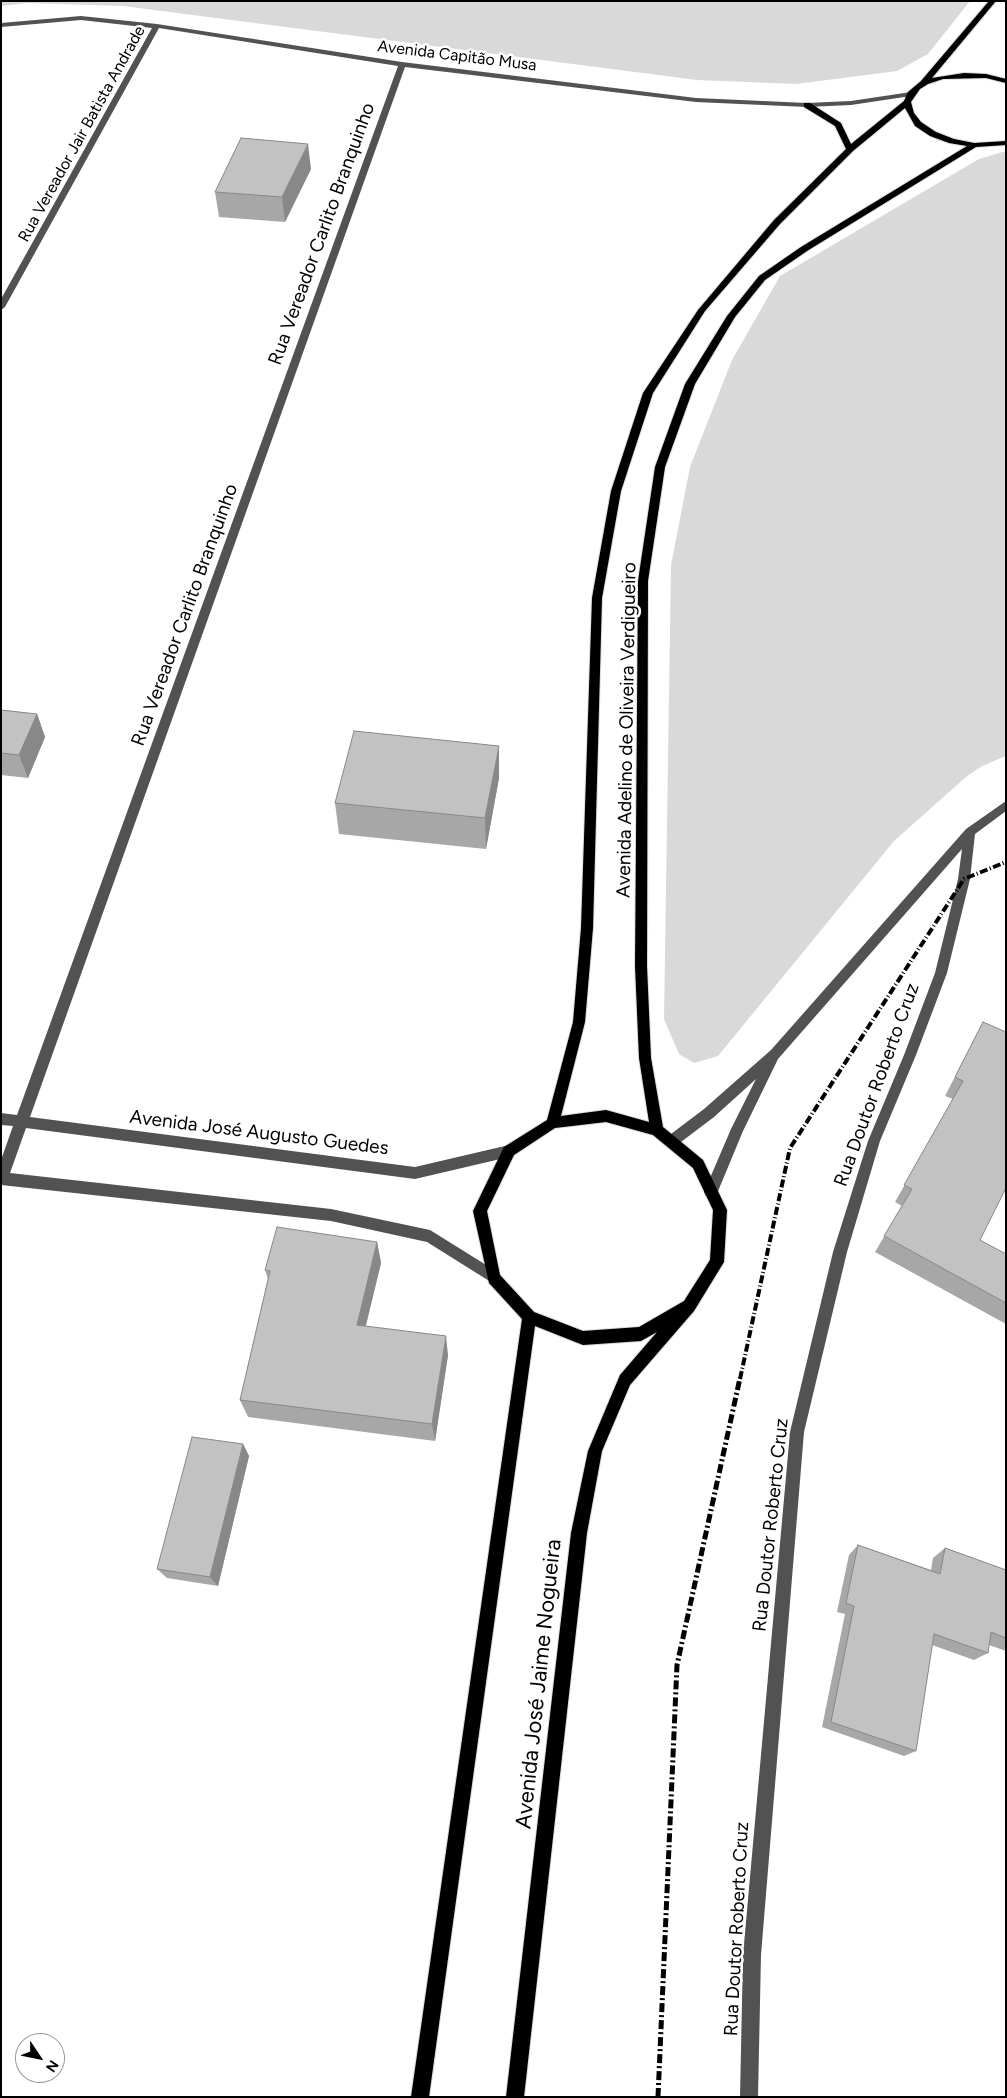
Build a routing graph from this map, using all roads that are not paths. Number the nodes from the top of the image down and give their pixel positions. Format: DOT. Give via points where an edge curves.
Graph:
graph roads {
  1 [pos="993,1"];
  2 [pos="1,25"];
  3 [pos="157,26"];
  4 [pos="402,64"];
  5 [pos="1006,81"];
  6 [pos="925,82"];
  7 [pos="909,98"];
  8 [pos="807,105"];
  9 [pos="1006,143"];
  10 [pos="974,145"];
  11 [pos="850,149"];
  12 [pos="1,307"];
  13 [pos="1006,804"];
  14 [pos="970,832"];
  15 [pos="775,1054"];
  16 [pos="1,1119"];
  17 [pos="20,1122"];
  18 [pos="553,1123"];
  19 [pos="657,1130"];
  20 [pos="672,1141"];
  21 [pos="509,1151"];
  22 [pos="1,1178"];
  23 [pos="711,1192"];
  24 [pos="494,1278"];
  25 [pos="689,1306"];
  26 [pos="529,1317"];
  27 [pos="420,2097"];
  28 [pos="515,2097"];
  29 [pos="749,2097"];
  1 -- 6 [label="main road"];
  2 -- 3 [label="street, Avenida Capitão Musa" via="82,18"];
  3 -- 4 [label="street, Avenida Capitão Musa"];
  3 -- 12 [label="street, Rua Vereador Jair Batista Andrade"];
  4 -- 8 [label="street, Avenida Capitão Musa" via="696,100"];
  4 -- 17 [label="street, Rua Vereador Carlito Branquinho"];
  5 -- 6 [label="main road" via="964,74"];
  6 -- 7 [label="main road, Avenida Adelino de Oliveira Verdigueiro"];
  7 -- 8 [label="street, Avenida Capitão Musa"];
  7 -- 10 [label="main road" via="910,113 918,124 933,134"];
  7 -- 11 [label="main road, Avenida Adelino de Oliveira Verdigueiro"];
  8 -- 11 [label="main road" via="838,125"];
  9 -- 10 [label="main road"];
  10 -- 19 [label="main road, Avenida Adelino de Oliveira Verdigueiro" via="762,278 731,316 690,384 660,467 643,581 641,956 645,1058"];
  11 -- 18 [label="main road, Avenida Adelino de Oliveira Verdigueiro" via="777,222 702,310 648,393 616,491 597,598 586,928 579,1022"];
  13 -- 14 [label="street"];
  14 -- 15 [label="street"];
  14 -- 29 [label="street, Rua Doutor Roberto Cruz" via="964,879 940,972 874,1141 840,1252 797,1432 752,1955"];
  15 -- 20 [label="street"];
  15 -- 23 [label="street" via="737,1129"];
  16 -- 17 [label="street, Avenida José Augusto Guedes"];
  17 -- 21 [label="street, Avenida José Augusto Guedes" via="416,1173"];
  17 -- 22 [label="street, Rua Vereador Carlito Branquinho"];
  18 -- 19 [label="main road" via="606,1116"];
  18 -- 21 [label="main road"];
  19 -- 20 [label="main road, Avenida José Jaime Nogueira"];
  20 -- 23 [label="main road, Avenida José Jaime Nogueira" via="698,1164"];
  21 -- 24 [label="main road" via="480,1211"];
  22 -- 24 [label="street" via="332,1215 430,1236"];
  23 -- 25 [label="main road, Avenida José Jaime Nogueira" via="720,1210 717,1262"];
  24 -- 26 [label="main road"];
  25 -- 26 [label="main road" via="641,1334 583,1338"];
  25 -- 28 [label="main road, Avenida José Jaime Nogueira" via="625,1380 595,1451 579,1533"];
  26 -- 27 [label="main road"];
}
